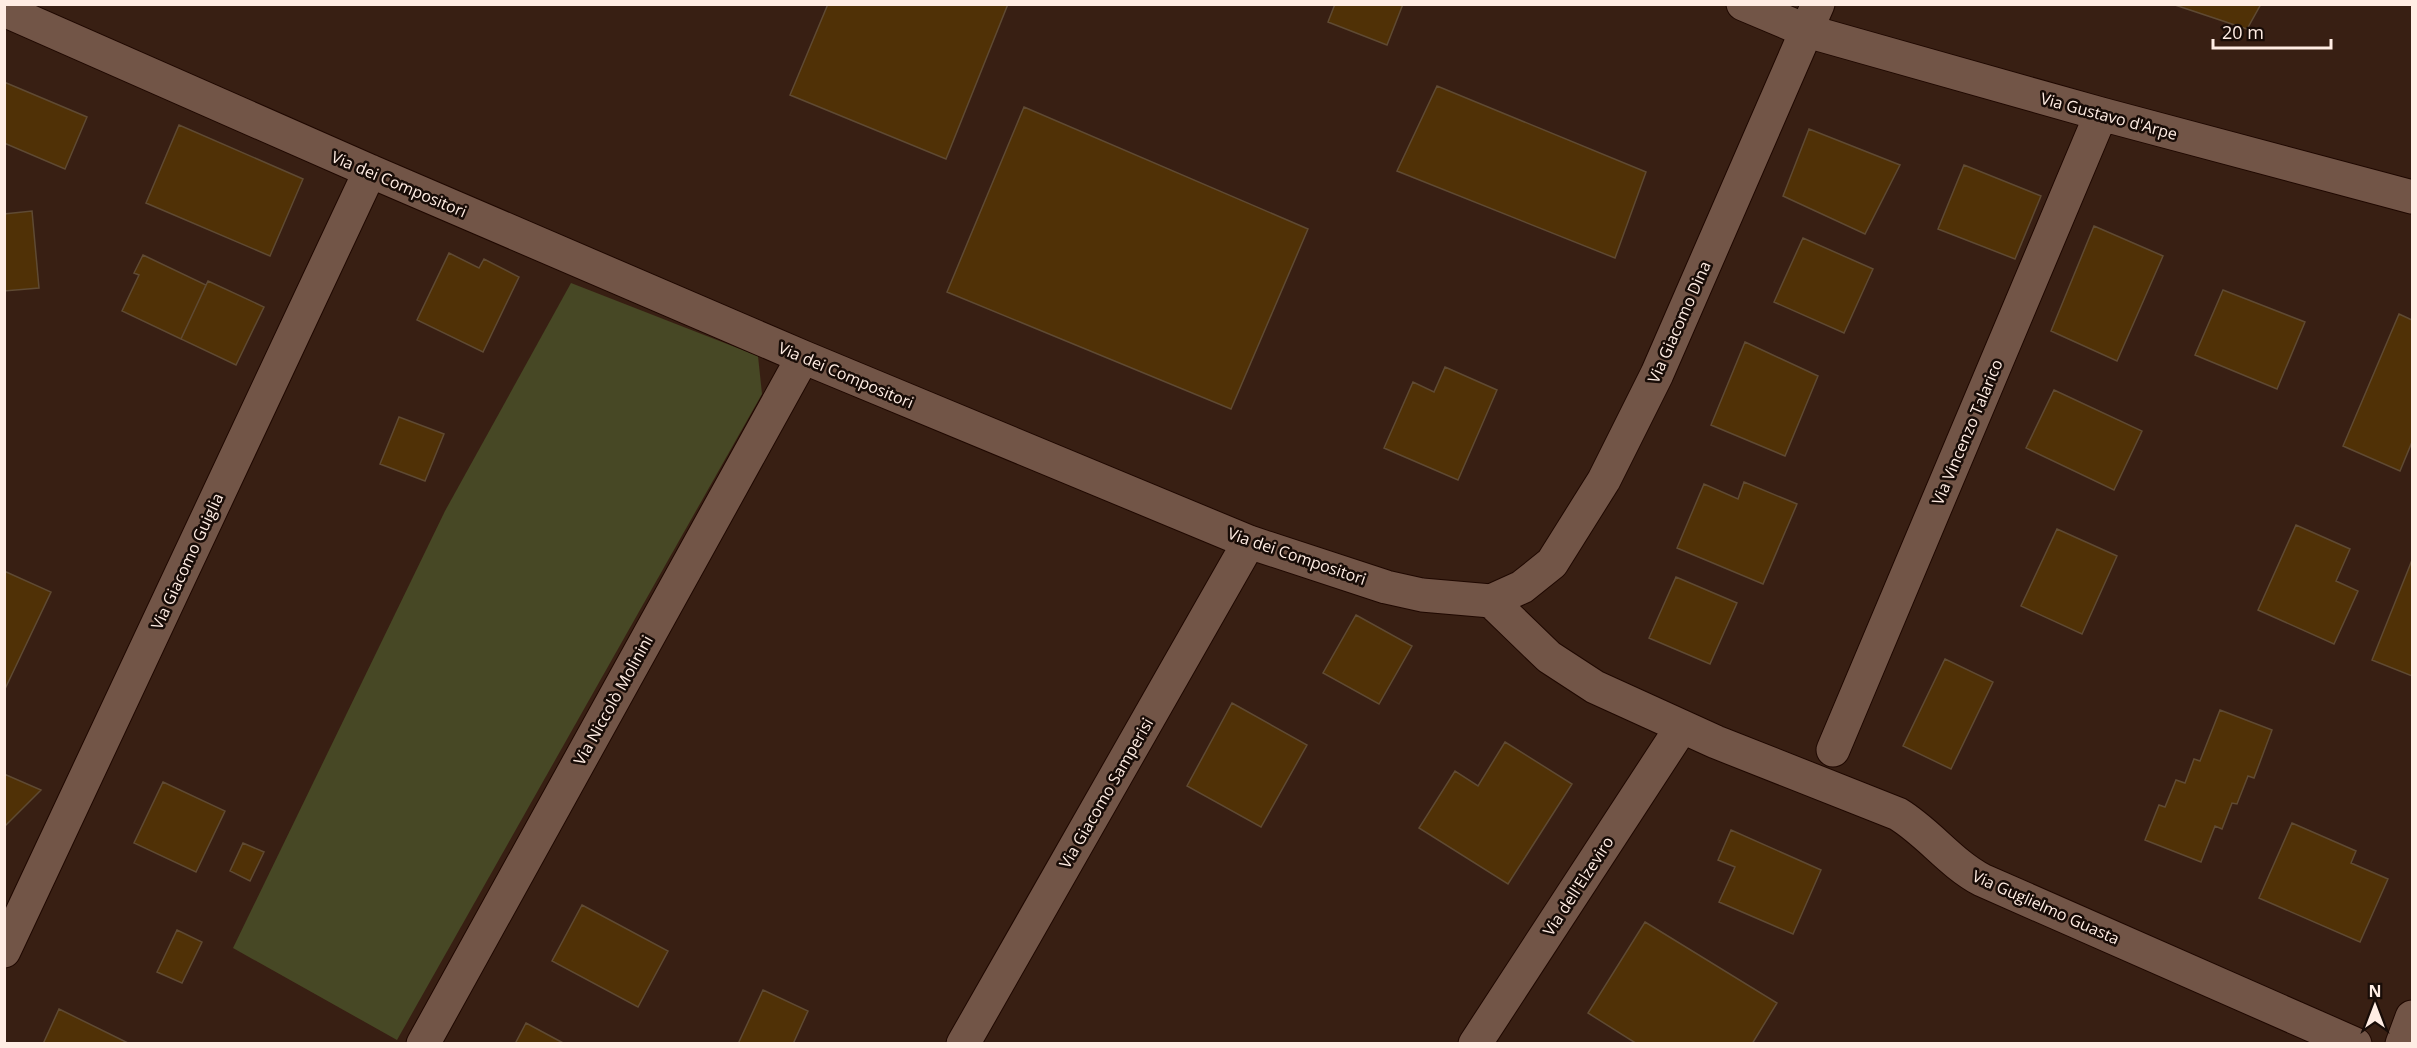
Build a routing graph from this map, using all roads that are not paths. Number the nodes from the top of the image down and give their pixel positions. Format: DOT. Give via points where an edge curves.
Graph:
graph roads {
  1 [pos="1743,4"];
  2 [pos="4,10"];
  3 [pos="1813,18"];
  4 [pos="2101,114"];
  5 [pos="370,171"];
  6 [pos="2412,197"];
  7 [pos="803,357"];
  8 [pos="1249,542"];
  9 [pos="1491,602"];
  10 [pos="1681,728"];
  11 [pos="1833,750"];
  12 [pos="4,951"];
  13 [pos="2412,1017"];
  14 [pos="423,1044"];
  15 [pos="963,1044"];
  16 [pos="1474,1044"];
  17 [pos="2355,1044"];
  18 [pos="2402,1044"];
  1 -- 3 [label="street, Via Gustavo d'Arpe"];
  2 -- 5 [label="street, Via dei Compositori"];
  3 -- 4 [label="street, Via Gustavo d'Arpe"];
  3 -- 9 [label="street, Via Giacomo Dina" via="1657,374 1604,480 1552,563 1522,587"];
  4 -- 6 [label="street, Via Gustavo d'Arpe"];
  4 -- 11 [label="street, Via Vincenzo Talarico"];
  5 -- 7 [label="street, Via dei Compositori"];
  5 -- 12 [label="street, Via Giacomo Guiglia"];
  7 -- 8 [label="street, Via dei Compositori"];
  7 -- 14 [label="street, Via Niccolò Molinini"];
  8 -- 9 [label="street, Via dei Compositori" via="1386,587"];
  8 -- 15 [label="street, Via Giacomo Samperisi"];
  9 -- 10 [label="street" via="1564,669"];
  10 -- 16 [label="street, Via dell'Elzeviro"];
  10 -- 17 [label="street, Via Guglielmo Guasta" via="1898,814 1982,880"];
  13 -- 18 [label="street"];
}
